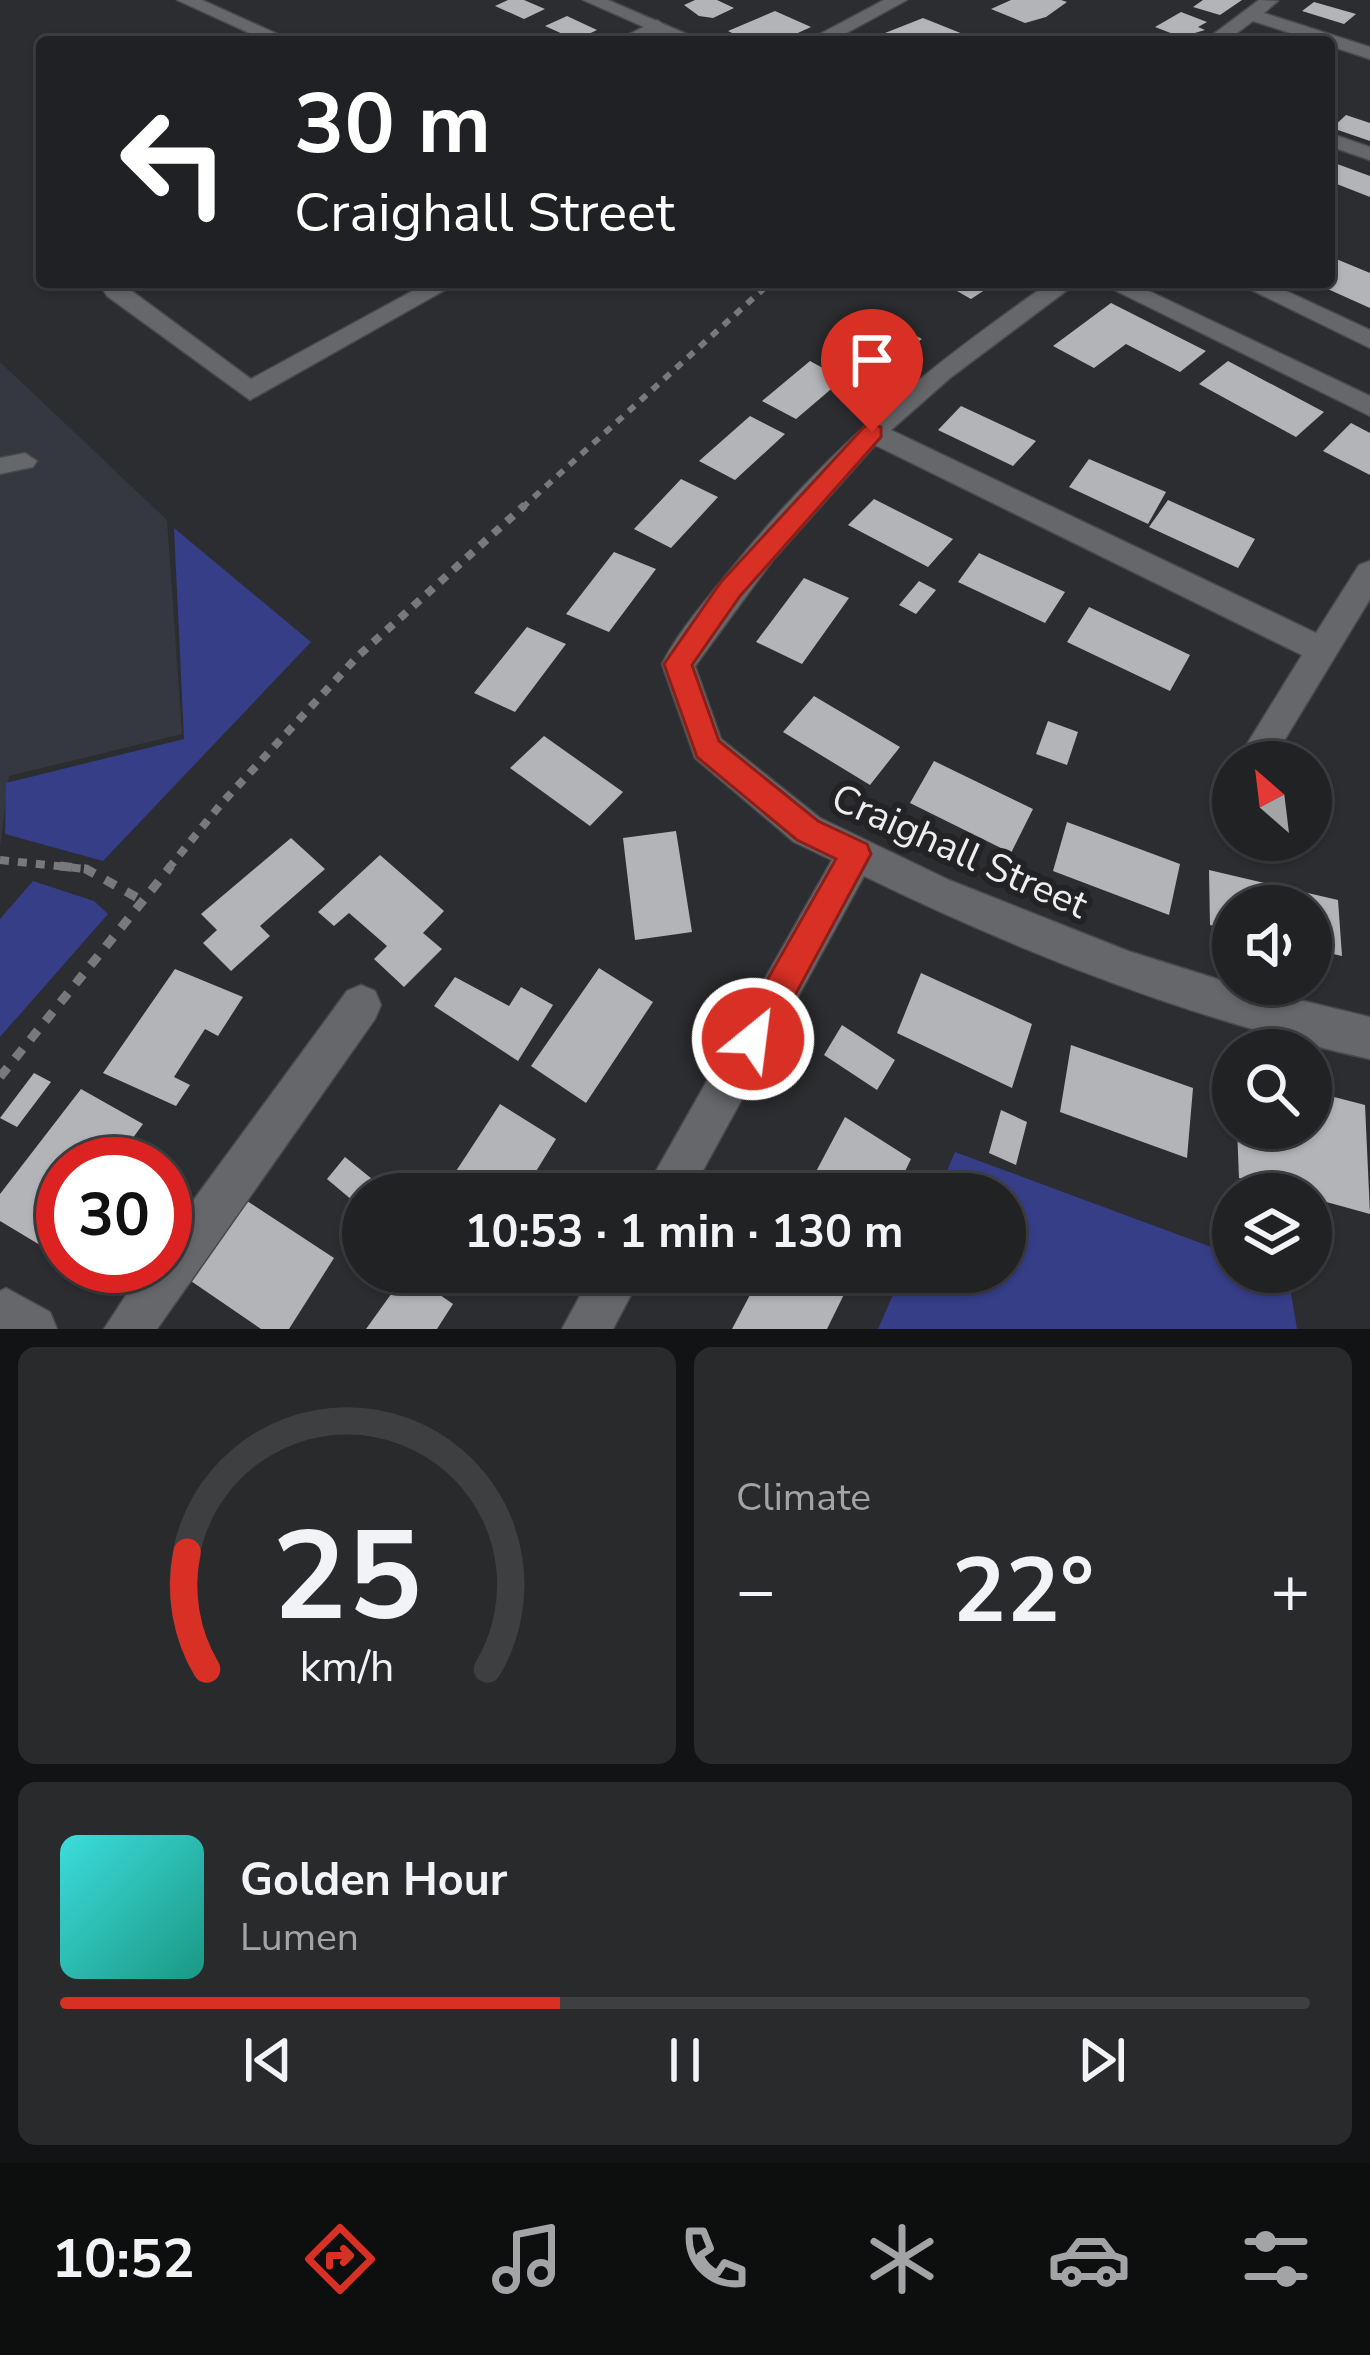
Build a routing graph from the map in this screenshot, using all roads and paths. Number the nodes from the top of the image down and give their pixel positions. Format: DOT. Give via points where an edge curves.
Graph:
graph roads {
  1 [pos="186,0"];
  2 [pos="592,0"];
  3 [pos="898,0"];
  4 [pos="1271,0"];
  5 [pos="1252,15"];
  6 [pos="657,26"];
  7 [pos="839,30"];
  8 [pos="271,36"];
  9 [pos="636,36"];
  10 [pos="681,36"];
  11 [pos="827,36"];
  12 [pos="854,36"];
  13 [pos="1222,36"];
  14 [pos="1328,36"];
  15 [pos="1335,38"];
  16 [pos="1364,46"];
  17 [pos="1335,141"];
  18 [pos="1370,154"];
  19 [pos="118,288"];
  20 [pos="436,288"];
  21 [pos="764,288"];
  22 [pos="1058,288"];
  23 [pos="1122,288"];
  24 [pos="1260,288"];
  25 [pos="1370,340"];
  26 [pos="1370,407"];
  27 [pos="872,432"];
  28 [pos="25,460"];
  29 [pos="0,466"];
  30 [pos="1370,573"];
  31 [pos="1323,651"];
  32 [pos="1266,741"];
  33 [pos="856,854"];
  34 [pos="0,860"];
  35 [pos="145,902"];
  36 [pos="361,1005"];
  37 [pos="1370,1038"];
  38 [pos="0,1076"];
  39 [pos="677,1173"];
  40 [pos="607,1293"];
  41 [pos="128,1329"];
  42 [pos="586,1329"];
  1 -- 8 [label="street"];
  2 -- 6 [label="street"];
  3 -- 7 [label="street"];
  4 -- 5 [label="street"];
  5 -- 13 [label="street"];
  5 -- 14 [label="street"];
  6 -- 9 [label="street"];
  6 -- 10 [label="street"];
  7 -- 11 [label="street"];
  7 -- 12 [label="street"];
  15 -- 16 [label="street"];
  17 -- 18 [label="street"];
  19 -- 20 [label="street" via="250,391"];
  21 -- 35 [label="path" via="357,657 220,804"];
  22 -- 27 [label="street, Craighall Street"];
  23 -- 26 [label="street"];
  24 -- 25 [label="street"];
  27 -- 31 [label="street"];
  27 -- 33 [label="street, Craighall Street" via="730,589 678,664 707,748 807,830"];
  28 -- 29 [label="lane"];
  30 -- 31 [label="street"];
  31 -- 32 [label="street"];
  33 -- 37 [label="street, Craighall Street" via="1128,970"];
  33 -- 39 [label="street"];
  34 -- 35 [label="path" via="86,869"];
  35 -- 38 [label="path"];
  36 -- 41 [label="street"];
  40 -- 42 [label="street"];
}
